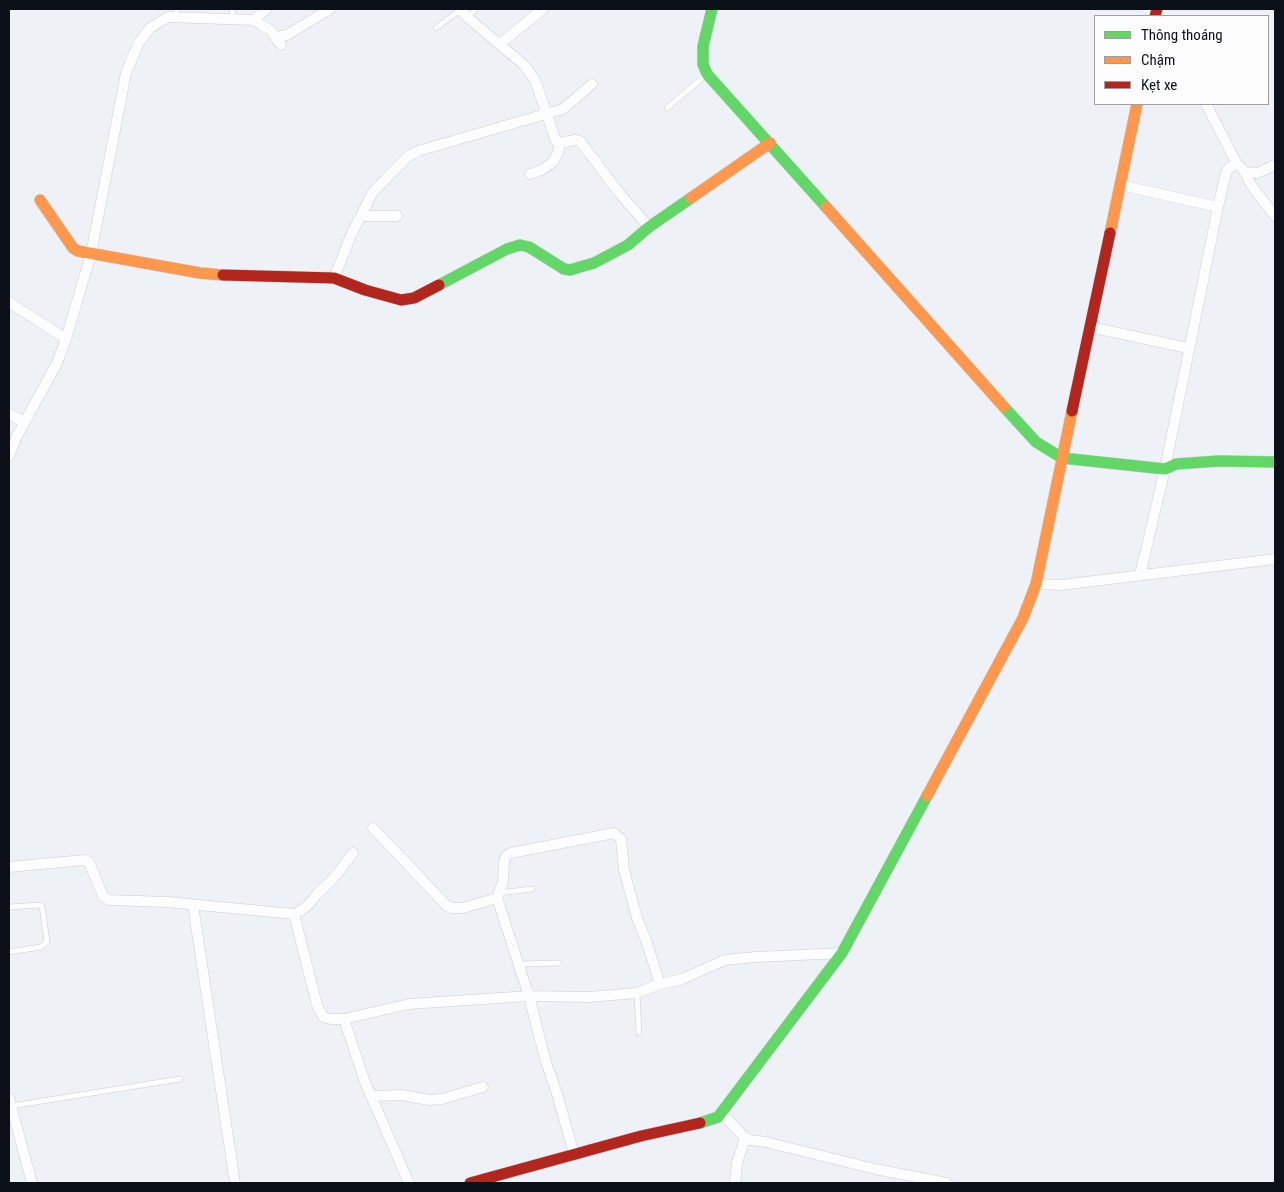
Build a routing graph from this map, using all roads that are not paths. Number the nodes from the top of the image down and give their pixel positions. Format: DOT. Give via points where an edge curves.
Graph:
graph roads {
  1 [pos="266,9"];
  2 [pos="330,9"];
  3 [pos="476,9"];
  4 [pos="543,9"];
  5 [pos="712,9"];
  6 [pos="463,12"];
  7 [pos="170,13"];
  8 [pos="232,14"];
  9 [pos="254,20"];
  10 [pos="436,28"];
  11 [pos="501,43"];
  12 [pos="707,74"];
  13 [pos="592,84"];
  14 [pos="1137,105"];
  15 [pos="1207,105"];
  16 [pos="667,108"];
  17 [pos="547,114"];
  18 [pos="560,143"];
  19 [pos="770,143"];
  20 [pos="1237,164"];
  21 [pos="1275,165"];
  22 [pos="1245,172"];
  23 [pos="530,174"];
  24 [pos="1120,185"];
  25 [pos="40,200"];
  26 [pos="1218,207"];
  27 [pos="361,216"];
  28 [pos="397,216"];
  29 [pos="1275,216"];
  30 [pos="649,227"];
  31 [pos="91,254"];
  32 [pos="334,278"];
  33 [pos="9,302"];
  34 [pos="1090,327"];
  35 [pos="66,339"];
  36 [pos="1188,348"];
  37 [pos="9,414"];
  38 [pos="24,422"];
  39 [pos="9,456"];
  40 [pos="1062,458"];
  41 [pos="1275,462"];
  42 [pos="1165,469"];
  43 [pos="1275,559"];
  44 [pos="1140,576"];
  45 [pos="1036,584"];
  46 [pos="373,828"];
  47 [pos="353,853"];
  48 [pos="9,867"];
  49 [pos="532,889"];
  50 [pos="498,896"];
  51 [pos="193,905"];
  52 [pos="9,907"];
  53 [pos="294,914"];
  54 [pos="9,952"];
  55 [pos="842,953"];
  56 [pos="559,963"];
  57 [pos="519,964"];
  58 [pos="660,984"];
  59 [pos="637,993"];
  60 [pos="529,996"];
  61 [pos="344,1019"];
  62 [pos="639,1033"];
  63 [pos="180,1079"];
  64 [pos="483,1087"];
  65 [pos="372,1096"];
  66 [pos="10,1102"];
  67 [pos="722,1113"];
  68 [pos="745,1138"];
  69 [pos="574,1154"];
  70 [pos="32,1183"];
  71 [pos="234,1183"];
  72 [pos="410,1183"];
  73 [pos="470,1183"];
  74 [pos="735,1183"];
  75 [pos="947,1183"];
  1 -- 9 [label="street"];
  2 -- 9 [label="street" via="279,41 264,25"];
  3 -- 6 [label="lane"];
  4 -- 11 [label="street"];
  5 -- 12 [label="street" via="703,46 703,64"];
  6 -- 10 [label="lane"];
  6 -- 11 [label="street"];
  7 -- 8 [label="street"];
  7 -- 31 [label="street" via="150,28 138,44 126,73"];
  8 -- 9 [label="street"];
  11 -- 17 [label="street" via="535,80"];
  12 -- 16 [label="lane"];
  12 -- 19 [label="street"];
  13 -- 17 [label="street" via="563,109"];
  14 -- 24 [label="street"];
  15 -- 20 [label="street"];
  17 -- 18 [label="street" via="554,138"];
  17 -- 27 [label="street" via="418,150 373,192"];
  18 -- 23 [label="street" via="553,162"];
  18 -- 30 [label="street" via="580,140"];
  19 -- 30 [label="street"];
  19 -- 40 [label="street" via="1036,442"];
  20 -- 22 [label="street"];
  20 -- 26 [label="street" via="1227,170"];
  21 -- 22 [label="street" via="1257,173"];
  22 -- 29 [label="street"];
  24 -- 26 [label="street"];
  24 -- 34 [label="street"];
  25 -- 31 [label="street" via="73,248"];
  26 -- 36 [label="street"];
  27 -- 28 [label="street"];
  27 -- 32 [label="street"];
  30 -- 32 [label="street" via="628,246 594,263 570,270 525,245 514,246 408,300 365,290"];
  31 -- 32 [label="street" via="200,273"];
  31 -- 35 [label="street"];
  33 -- 35 [label="street"];
  34 -- 36 [label="street"];
  34 -- 40 [label="street"];
  35 -- 38 [label="street" via="57,363"];
  36 -- 42 [label="street"];
  37 -- 38 [label="street"];
  38 -- 39 [label="street"];
  40 -- 42 [label="street"];
  40 -- 45 [label="street"];
  41 -- 42 [label="street" via="1219,461 1176,464"];
  42 -- 44 [label="street"];
  43 -- 44 [label="street"];
  44 -- 45 [label="street" via="1061,585"];
  45 -- 55 [label="street" via="1023,618"];
  46 -- 50 [label="street" via="447,906 463,908"];
  47 -- 53 [label="street" via="333,879"];
  48 -- 51 [label="street" via="84,860 89,862 106,899"];
  49 -- 50 [label="lane"];
  50 -- 57 [label="street"];
  50 -- 58 [label="street" via="504,862 511,853 614,832 620,839 624,870 637,918"];
  51 -- 53 [label="street"];
  51 -- 71 [label="street"];
  52 -- 54 [label="lane" via="42,906 47,942 41,947"];
  53 -- 61 [label="street" via="317,1005 323,1017"];
  55 -- 58 [label="street" via="725,960 682,979"];
  55 -- 67 [label="street"];
  56 -- 57 [label="lane"];
  57 -- 60 [label="street"];
  58 -- 59 [label="street"];
  59 -- 60 [label="street" via="589,998"];
  59 -- 62 [label="lane"];
  60 -- 61 [label="street" via="409,1004"];
  60 -- 69 [label="street"];
  61 -- 65 [label="street"];
  63 -- 66 [label="lane"];
  64 -- 65 [label="street" via="442,1099"];
  65 -- 72 [label="street"];
  66 -- 70 [label="street"];
  67 -- 68 [label="street"];
  67 -- 69 [label="street" via="709,1121"];
  68 -- 74 [label="street"];
  68 -- 75 [label="street"];
  69 -- 73 [label="street"];
}
